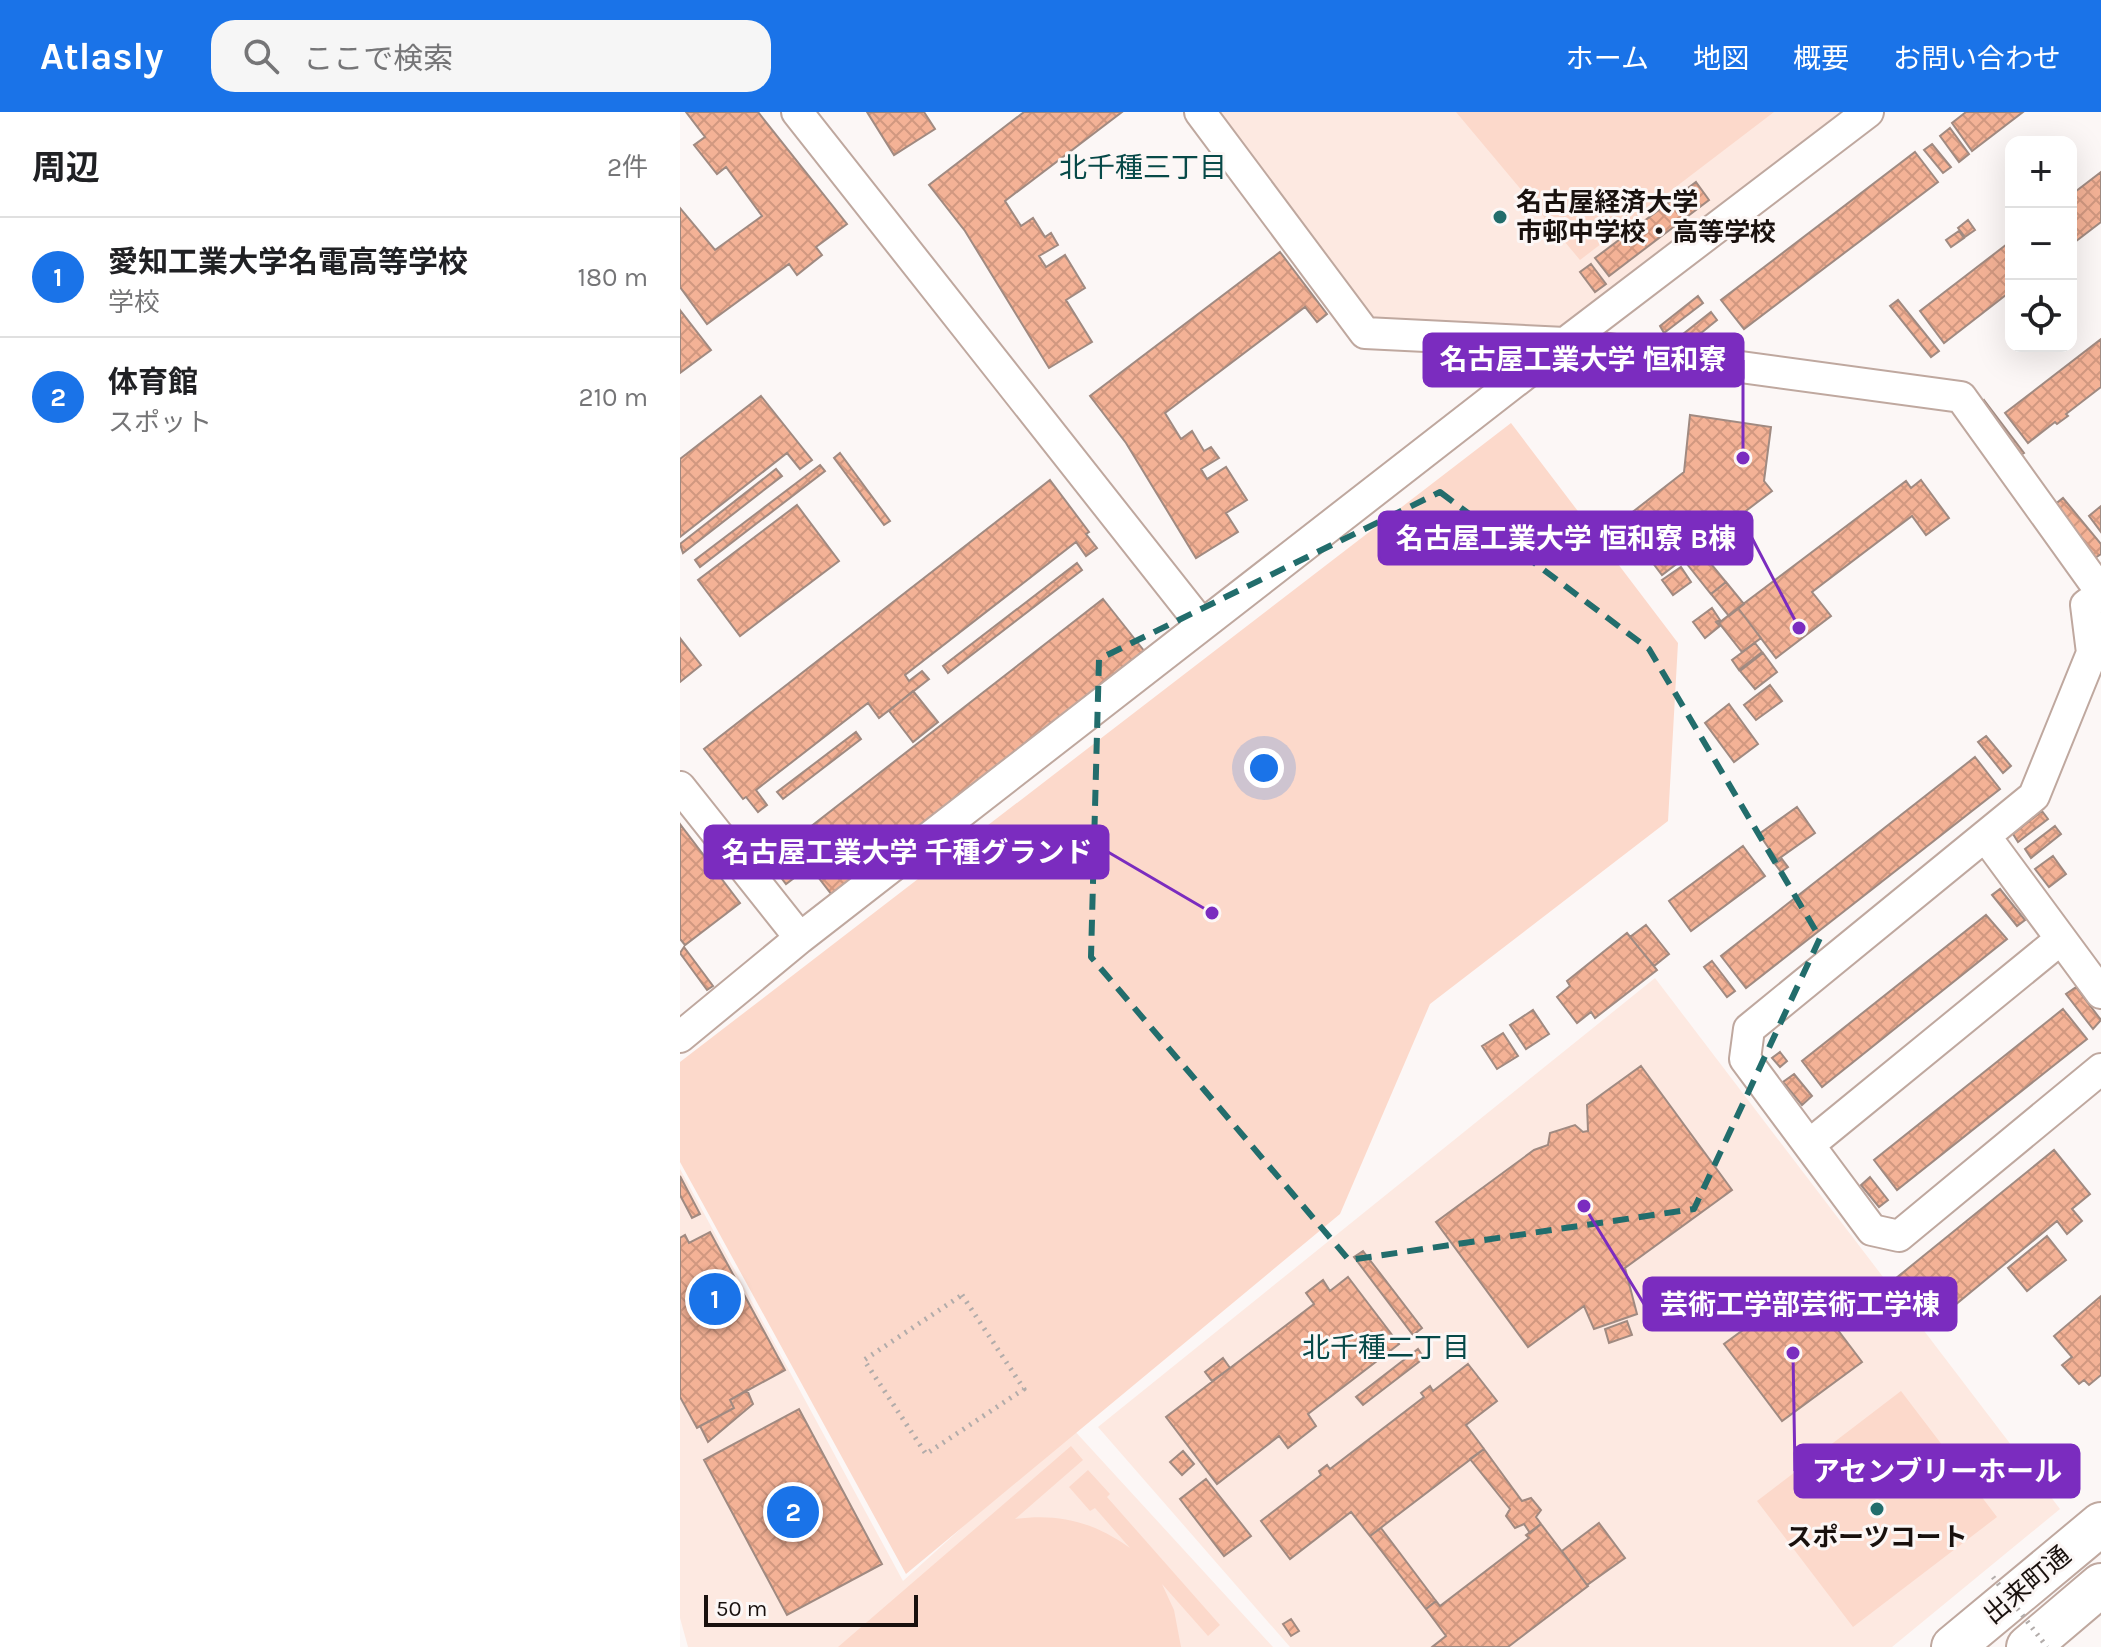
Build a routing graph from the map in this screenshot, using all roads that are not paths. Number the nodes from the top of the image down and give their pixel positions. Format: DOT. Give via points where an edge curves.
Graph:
graph roads {
  1 [pos="797,112"];
  2 [pos="1200,112"];
  3 [pos="1868,112"];
  4 [pos="1565,343"];
  5 [pos="2101,593"];
  6 [pos="1202,625"];
  7 [pos="680,787"];
  8 [pos="1985,836"];
  9 [pos="800,938"];
  10 [pos="2061,939"];
  11 [pos="2101,993"];
  12 [pos="680,1037"];
  13 [pos="2101,1069"];
  14 [pos="1809,1145"];
  15 [pos="2101,1524"];
  16 [pos="2101,1585"];
  17 [pos="1953,1647"];
  18 [pos="2028,1647"];
  1 -- 6 [label="street"];
  2 -- 4 [label="street" via="1365,333"];
  3 -- 4 [label="street"];
  4 -- 5 [label="street" via="1961,397"];
  4 -- 6 [label="street"];
  5 -- 8 [label="street" via="2086,605 2092,653 2034,796"];
  6 -- 9 [label="street"];
  7 -- 9 [label="street"];
  8 -- 10 [label="street"];
  8 -- 14 [label="street" via="1749,1029 1745,1059"];
  9 -- 12 [label="street"];
  10 -- 11 [label="street"];
  10 -- 14 [label="street"];
  13 -- 14 [label="street" via="1899,1236 1872,1230"];
  15 -- 17 [label="main road, 出来町通"];
  16 -- 18 [label="main road, 出来町通"];
}
